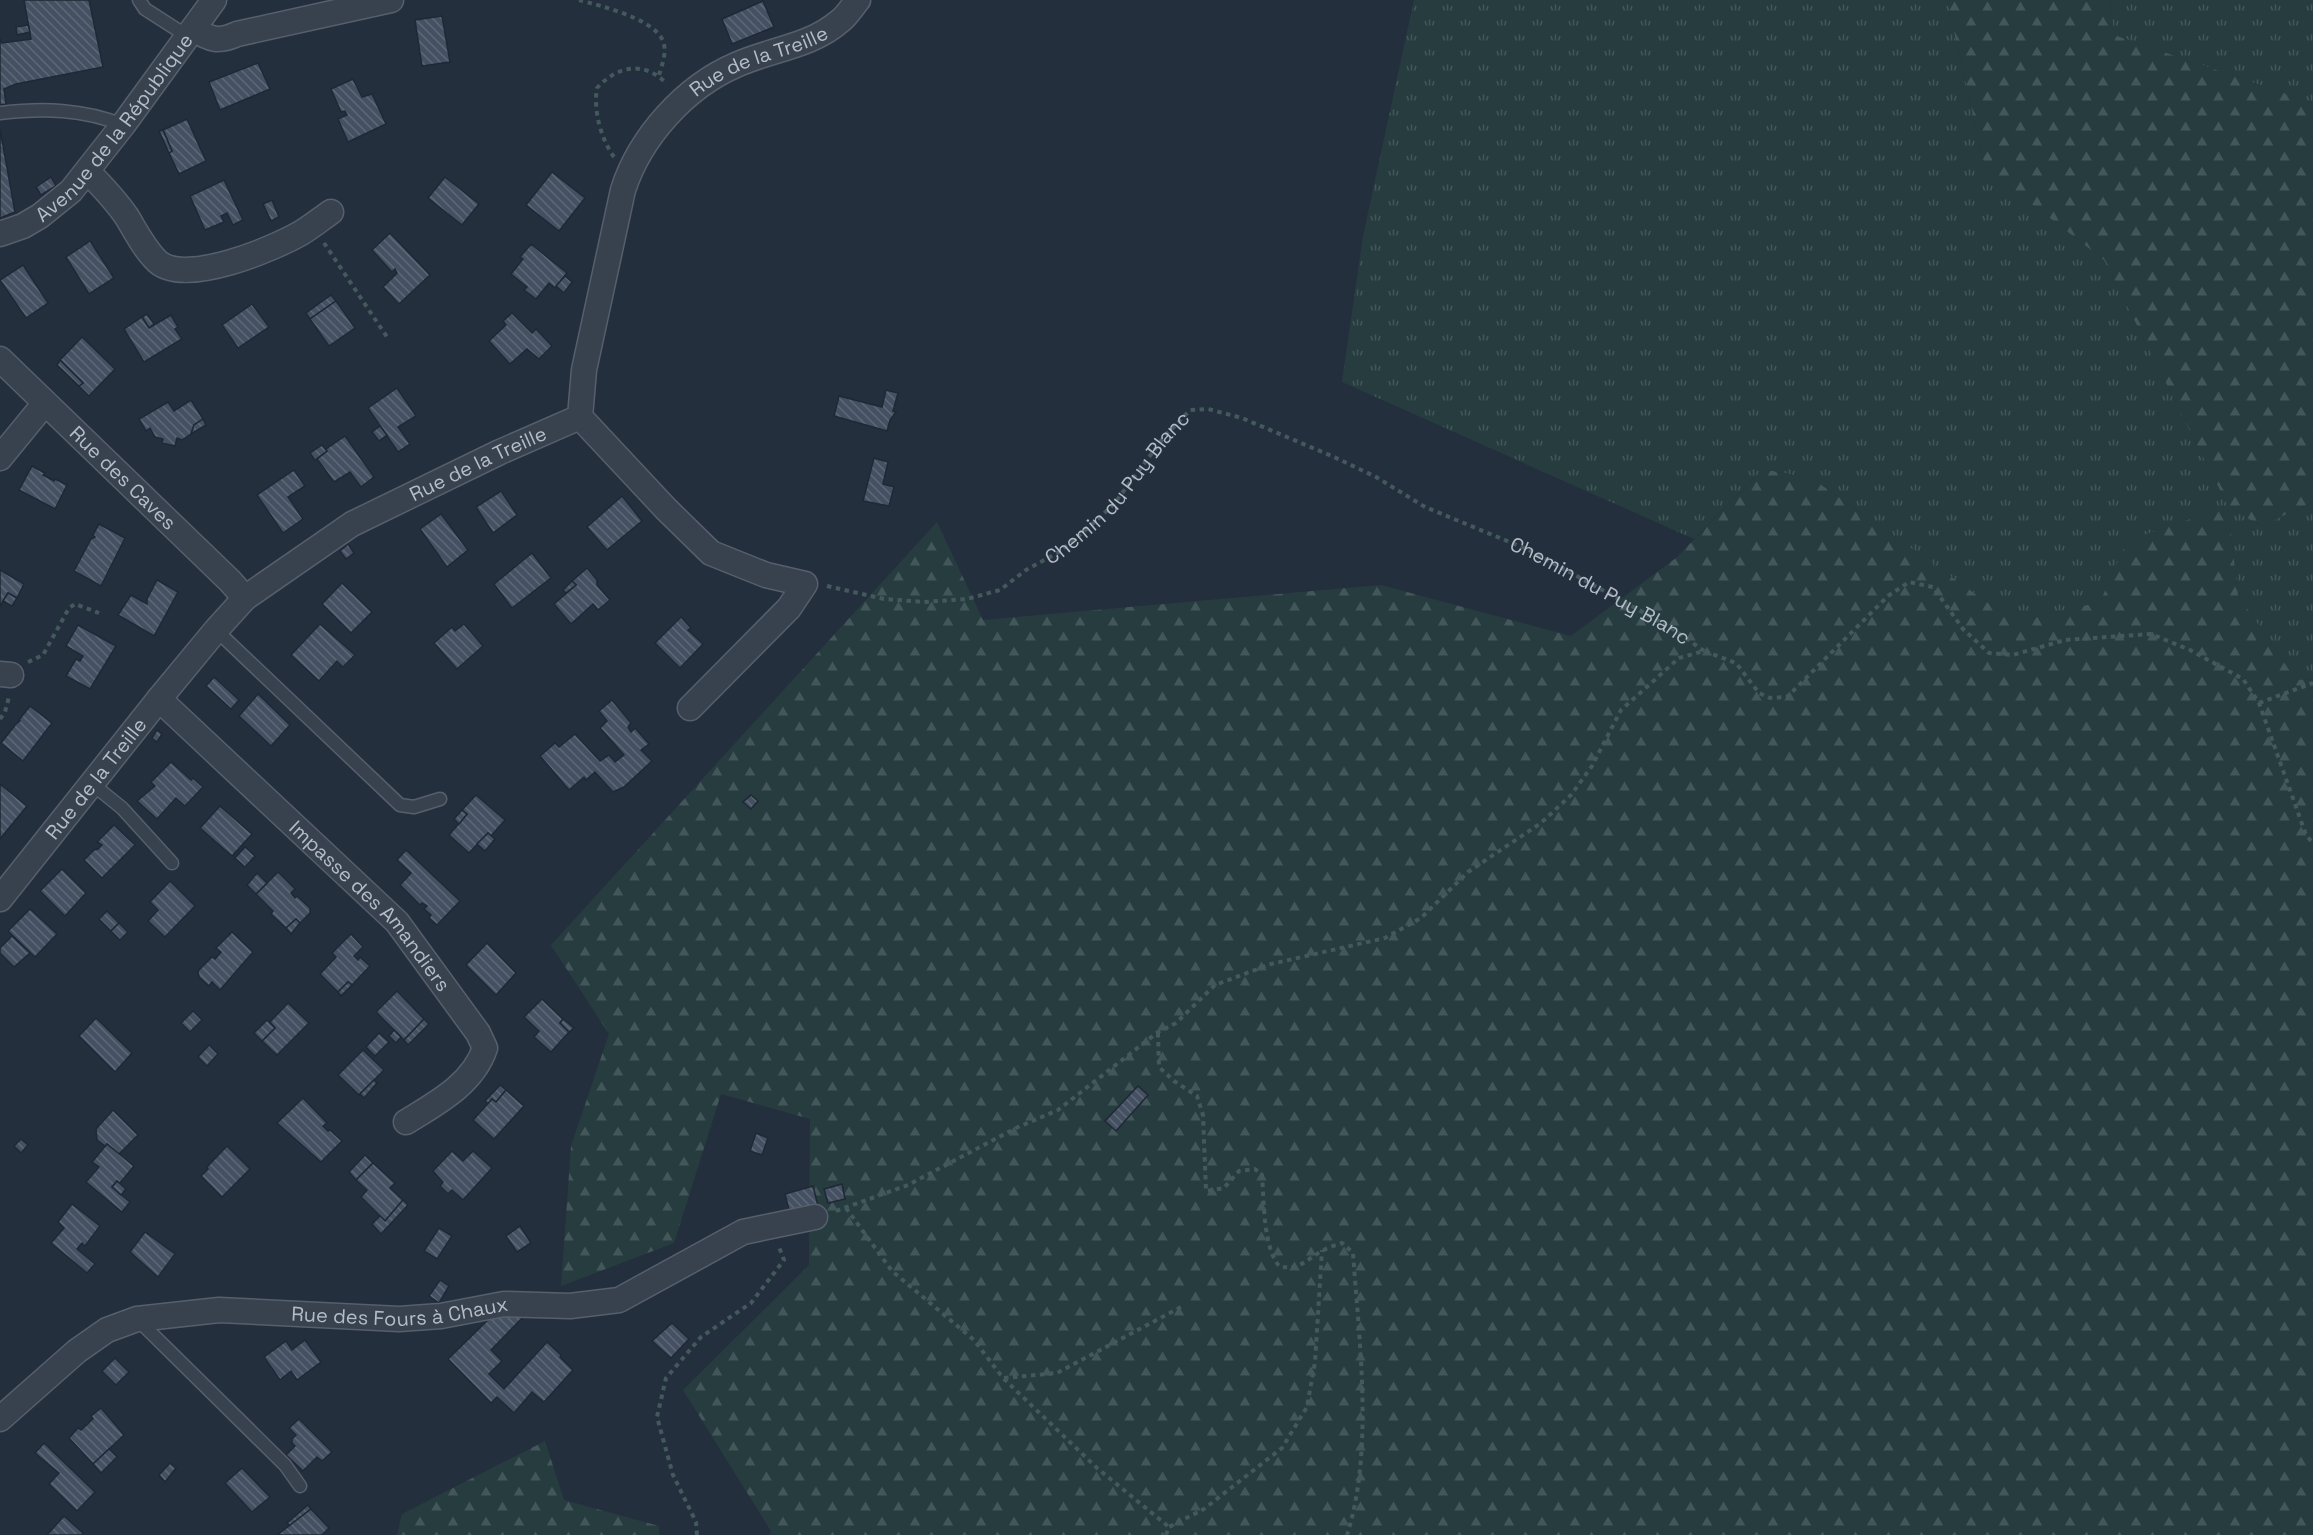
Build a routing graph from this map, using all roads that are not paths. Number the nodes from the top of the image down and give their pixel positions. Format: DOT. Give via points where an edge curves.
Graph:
graph roads {
  1 [pos="139,0"];
  2 [pos="214,0"];
  3 [pos="391,0"];
  4 [pos="858,0"];
  5 [pos="190,33"];
  6 [pos="0,113"];
  7 [pos="123,125"];
  8 [pos="88,172"];
  9 [pos="322,218"];
  10 [pos="0,234"];
  11 [pos="0,359"];
  12 [pos="45,403"];
  13 [pos="580,417"];
  14 [pos="0,458"];
  15 [pos="245,598"];
  16 [pos="216,630"];
  17 [pos="159,699"];
  18 [pos="690,708"];
  19 [pos="91,783"];
  20 [pos="440,799"];
  21 [pos="172,863"];
  22 [pos="0,899"];
  23 [pos="406,1122"];
  24 [pos="815,1217"];
  25 [pos="137,1319"];
  26 [pos="0,1419"];
  27 [pos="300,1486"];
  1 -- 5 [label="lane" via="145,9"];
  2 -- 5 [label="street, Avenue de la République"];
  3 -- 5 [label="street" via="219,41"];
  4 -- 13 [label="street, Rue de la Treille" via="841,21 810,41 736,65 692,90 649,139 623,190 584,370"];
  5 -- 7 [label="street, Avenue de la République"];
  6 -- 7 [label="lane" via="83,112"];
  7 -- 8 [label="street, Avenue de la République"];
  8 -- 9 [label="street" via="125,214 150,254 174,270 216,266 260,251"];
  8 -- 10 [label="street, Avenue de la République" via="40,216"];
  11 -- 12 [label="street, Rue des Caves"];
  12 -- 14 [label="street"];
  12 -- 15 [label="street, Rue des Caves"];
  13 -- 15 [label="street, Rue de la Treille" via="352,524"];
  13 -- 18 [label="street" via="711,553 766,575 805,584 789,608"];
  15 -- 16 [label="street, Rue de la Treille"];
  16 -- 17 [label="street, Rue de la Treille"];
  16 -- 20 [label="lane" via="400,805 414,807"];
  17 -- 19 [label="street, Rue de la Treille"];
  17 -- 23 [label="street, Impasse des Amandiers" via="397,922 478,1033 485,1048 481,1061 452,1094"];
  19 -- 21 [label="lane" via="122,808"];
  19 -- 22 [label="street, Rue de la Treille"];
  24 -- 25 [label="street, Rue des Fours à Chaux" via="743,1232 619,1300 570,1306 504,1304 399,1319 219,1310"];
  25 -- 26 [label="street, Rue des Fours à Chaux" via="106,1330 77,1351"];
  25 -- 27 [label="lane" via="285,1465"];
}
